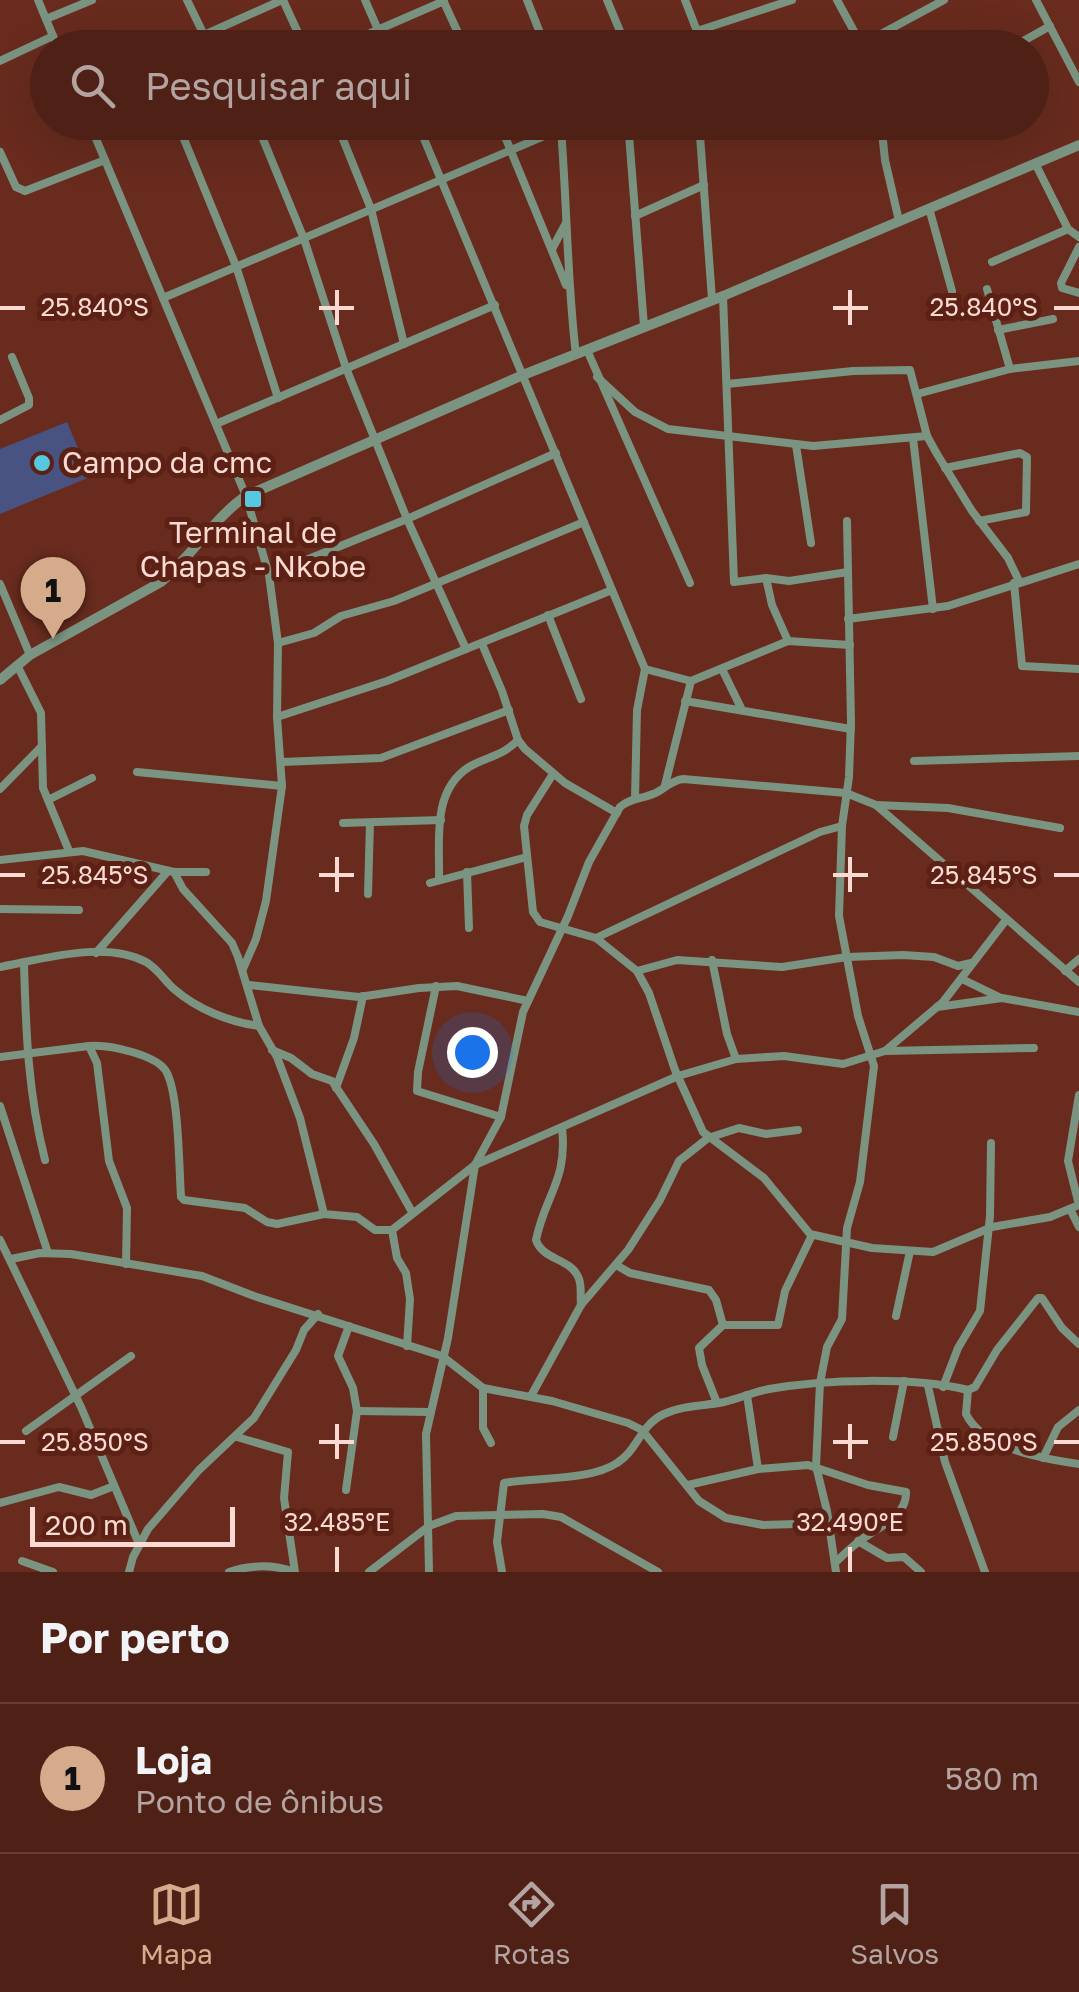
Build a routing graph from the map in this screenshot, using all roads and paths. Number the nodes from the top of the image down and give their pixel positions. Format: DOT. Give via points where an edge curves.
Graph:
graph roads {
  1 [pos="38,0"];
  2 [pos="92,0"];
  3 [pos="187,0"];
  4 [pos="283,0"];
  5 [pos="365,0"];
  6 [pos="444,0"];
  7 [pos="526,0"];
  8 [pos="607,0"];
  9 [pos="685,0"];
  10 [pos="792,0"];
  11 [pos="837,0"];
  12 [pos="944,0"];
  13 [pos="1036,0"];
  14 [pos="772,4"];
  15 [pos="46,20"];
  16 [pos="1050,26"];
  17 [pos="218,28"];
  18 [pos="378,29"];
  19 [pos="50,30"];
  20 [pos="202,30"];
  21 [pos="213,30"];
  22 [pos="297,30"];
  23 [pos="457,30"];
  24 [pos="538,30"];
  25 [pos="619,30"];
  26 [pos="697,30"];
  27 [pos="700,30"];
  28 [pos="851,30"];
  29 [pos="888,30"];
  30 [pos="1043,30"];
  31 [pos="30,47"];
  32 [pos="0,61"];
  33 [pos="1079,82"];
  34 [pos="97,140"];
  35 [pos="184,140"];
  36 [pos="263,140"];
  37 [pos="343,140"];
  38 [pos="424,140"];
  39 [pos="507,140"];
  40 [pos="534,140"];
  41 [pos="563,140"];
  42 [pos="630,140"];
  43 [pos="700,140"];
  44 [pos="882,140"];
  45 [pos="1079,145"];
  46 [pos="511,149"];
  47 [pos="0,152"];
  48 [pos="105,160"];
  49 [pos="1036,163"];
  50 [pos="440,179"];
  51 [pos="704,185"];
  52 [pos="929,208"];
  53 [pos="371,209"];
  54 [pos="636,216"];
  55 [pos="568,220"];
  56 [pos="899,221"];
  57 [pos="1068,229"];
  58 [pos="1079,238"];
  59 [pos="304,239"];
  60 [pos="1079,246"];
  61 [pos="552,250"];
  62 [pos="992,262"];
  63 [pos="236,266"];
  64 [pos="987,289"];
  65 [pos="568,291"];
  66 [pos="952,291"];
  67 [pos="1079,293"];
  68 [pos="163,298"];
  69 [pos="718,298"];
  70 [pos="495,305"];
  71 [pos="1054,319"];
  72 [pos="644,326"];
  73 [pos="998,330"];
  74 [pos="404,344"];
  75 [pos="582,352"];
  76 [pos="12,358"];
  77 [pos="1079,362"];
  78 [pos="346,368"];
  79 [pos="1010,369"];
  80 [pos="523,375"];
  81 [pos="597,377"];
  82 [pos="727,384"];
  83 [pos="917,394"];
  84 [pos="278,398"];
  85 [pos="0,420"];
  86 [pos="216,424"];
  87 [pos="927,436"];
  88 [pos="729,437"];
  89 [pos="375,438"];
  90 [pos="913,438"];
  91 [pos="796,445"];
  92 [pos="556,454"];
  93 [pos="945,468"];
  94 [pos="246,496"];
  95 [pos="407,519"];
  96 [pos="848,521"];
  97 [pos="979,521"];
  98 [pos="584,522"];
  99 [pos="810,543"];
  100 [pos="1079,564"];
  101 [pos="1068,568"];
  102 [pos="848,572"];
  103 [pos="269,575"];
  104 [pos="1079,576"];
  105 [pos="766,578"];
  106 [pos="690,582"];
  107 [pos="1017,582"];
  108 [pos="436,583"];
  109 [pos="0,584"];
  110 [pos="612,590"];
  111 [pos="5,608"];
  112 [pos="932,609"];
  113 [pos="548,615"];
  114 [pos="848,619"];
  115 [pos="788,641"];
  116 [pos="278,643"];
  117 [pos="482,644"];
  118 [pos="850,645"];
  119 [pos="466,649"];
  120 [pos="30,655"];
  121 [pos="18,665"];
  122 [pos="722,669"];
  123 [pos="1079,669"];
  124 [pos="645,670"];
  125 [pos="0,680"];
  126 [pos="691,681"];
  127 [pos="581,698"];
  128 [pos="685,702"];
  129 [pos="509,710"];
  130 [pos="742,710"];
  131 [pos="277,717"];
  132 [pos="851,729"];
  133 [pos="518,740"];
  134 [pos="42,746"];
  135 [pos="1079,756"];
  136 [pos="282,762"];
  137 [pos="914,762"];
  138 [pos="137,772"];
  139 [pos="553,774"];
  140 [pos="92,778"];
  141 [pos="665,785"];
  142 [pos="282,786"];
  143 [pos="0,789"];
  144 [pos="846,793"];
  145 [pos="635,799"];
  146 [pos="48,800"];
  147 [pos="876,805"];
  148 [pos="618,813"];
  149 [pos="441,820"];
  150 [pos="342,823"];
  151 [pos="370,823"];
  152 [pos="842,826"];
  153 [pos="1060,828"];
  154 [pos="69,850"];
  155 [pos="528,857"];
  156 [pos="0,860"];
  157 [pos="171,871"];
  158 [pos="206,872"];
  159 [pos="467,872"];
  160 [pos="368,894"];
  161 [pos="0,910"];
  162 [pos="80,910"];
  163 [pos="568,916"];
  164 [pos="1006,920"];
  165 [pos="469,928"];
  166 [pos="560,928"];
  167 [pos="576,931"];
  168 [pos="596,938"];
  169 [pos="96,953"];
  170 [pos="847,957"];
  171 [pos="1079,959"];
  172 [pos="712,960"];
  173 [pos="975,961"];
  174 [pos="24,964"];
  175 [pos="958,966"];
  176 [pos="0,967"];
  177 [pos="243,969"];
  178 [pos="1065,970"];
  179 [pos="637,971"];
  180 [pos="963,978"];
  181 [pos="1079,982"];
  182 [pos="248,986"];
  183 [pos="436,986"];
  184 [pos="363,996"];
  185 [pos="1002,998"];
  186 [pos="528,1001"];
  187 [pos="937,1007"];
  188 [pos="1079,1012"];
  189 [pos="259,1026"];
  190 [pos="89,1046"];
  191 [pos="1034,1048"];
  192 [pos="272,1050"];
  193 [pos="884,1050"];
  194 [pos="26,1054"];
  195 [pos="872,1054"];
  196 [pos="0,1057"];
  197 [pos="736,1059"];
  198 [pos="678,1076"];
  199 [pos="336,1088"];
  200 [pos="1079,1095"];
  201 [pos="0,1106"];
  202 [pos="501,1117"];
  203 [pos="562,1128"];
  204 [pos="798,1130"];
  205 [pos="1075,1133"];
  206 [pos="708,1138"];
  207 [pos="991,1143"];
  208 [pos="45,1160"];
  209 [pos="475,1165"];
  210 [pos="1076,1206"];
  211 [pos="412,1212"];
  212 [pos="324,1214"];
  213 [pos="1079,1227"];
  214 [pos="987,1228"];
  215 [pos="392,1230"];
  216 [pos="812,1235"];
  217 [pos="845,1241"];
  218 [pos="1,1243"];
  219 [pos="910,1251"];
  220 [pos="48,1253"];
  221 [pos="11,1259"];
  222 [pos="126,1264"];
  223 [pos="616,1266"];
  224 [pos="581,1306"];
  225 [pos="300,1310"];
  226 [pos="318,1314"];
  227 [pos="896,1316"];
  228 [pos="723,1325"];
  229 [pos="349,1326"];
  230 [pos="304,1330"];
  231 [pos="1079,1344"];
  232 [pos="407,1346"];
  233 [pos="131,1356"];
  234 [pos="442,1356"];
  235 [pos="904,1381"];
  236 [pos="820,1383"];
  237 [pos="928,1386"];
  238 [pos="483,1388"];
  239 [pos="943,1388"];
  240 [pos="968,1390"];
  241 [pos="74,1394"];
  242 [pos="747,1395"];
  243 [pos="531,1396"];
  244 [pos="717,1403"];
  245 [pos="1079,1410"];
  246 [pos="357,1411"];
  247 [pos="431,1412"];
  248 [pos="642,1430"];
  249 [pos="26,1431"];
  250 [pos="238,1437"];
  251 [pos="893,1437"];
  252 [pos="491,1443"];
  253 [pos="1043,1458"];
  254 [pos="1079,1464"];
  255 [pos="816,1466"];
  256 [pos="758,1469"];
  257 [pos="688,1485"];
  258 [pos="114,1486"];
  259 [pos="346,1490"];
  260 [pos="0,1502"];
  261 [pos="502,1516"];
  262 [pos="830,1523"];
  263 [pos="428,1526"];
  264 [pos="858,1542"];
  265 [pos="139,1544"];
  266 [pos="22,1560"];
  267 [pos="835,1568"];
  268 [pos="53,1572"];
  269 [pos="129,1572"];
  270 [pos="229,1572"];
  271 [pos="295,1572"];
  272 [pos="369,1572"];
  273 [pos="429,1572"];
  274 [pos="502,1572"];
  275 [pos="658,1572"];
  276 [pos="921,1572"];
  277 [pos="986,1572"];
  1 -- 15 [label="street"];
  2 -- 15 [label="street"];
  3 -- 20 [label="street"];
  4 -- 17 [label="street"];
  4 -- 22 [label="street"];
  5 -- 18 [label="street"];
  6 -- 18 [label="street"];
  6 -- 23 [label="street"];
  7 -- 24 [label="street"];
  8 -- 25 [label="street"];
  9 -- 26 [label="street"];
  10 -- 14 [label="street"];
  11 -- 28 [label="street"];
  12 -- 29 [label="street"];
  13 -- 16 [label="street"];
  14 -- 27 [label="street"];
  15 -- 19 [label="street"];
  16 -- 30 [label="street"];
  16 -- 33 [label="street"];
  17 -- 21 [label="street"];
  31 -- 32 [label="street"];
  34 -- 48 [label="street"];
  35 -- 63 [label="street"];
  36 -- 59 [label="street"];
  37 -- 53 [label="street"];
  38 -- 50 [label="street"];
  39 -- 46 [label="street"];
  40 -- 46 [label="street"];
  41 -- 55 [label="street"];
  42 -- 54 [label="street"];
  43 -- 51 [label="street"];
  44 -- 56 [label="street"];
  45 -- 49 [label="street"];
  46 -- 50 [label="street"];
  46 -- 61 [label="street"];
  47 -- 48 [label="street" via="16,187 25,190"];
  48 -- 68 [label="street"];
  49 -- 52 [label="street"];
  49 -- 57 [label="street"];
  50 -- 53 [label="street"];
  50 -- 70 [label="street"];
  51 -- 54 [label="street"];
  51 -- 69 [label="street"];
  52 -- 56 [label="street"];
  52 -- 66 [label="street"];
  53 -- 59 [label="street"];
  53 -- 74 [label="street"];
  54 -- 72 [label="street"];
  55 -- 61 [label="street"];
  55 -- 65 [label="street"];
  56 -- 69 [label="street"];
  57 -- 58 [label="street"];
  57 -- 62 [label="street"];
  59 -- 63 [label="street"];
  59 -- 78 [label="street"];
  60 -- 67 [label="street" via="1061,283"];
  61 -- 65 [label="street"];
  63 -- 68 [label="street"];
  63 -- 84 [label="street"];
  64 -- 73 [label="street"];
  65 -- 75 [label="street"];
  68 -- 86 [label="street"];
  69 -- 72 [label="street"];
  69 -- 82 [label="street"];
  70 -- 74 [label="street"];
  70 -- 80 [label="street"];
  71 -- 73 [label="street"];
  72 -- 75 [label="street"];
  73 -- 79 [label="street"];
  74 -- 78 [label="street"];
  75 -- 80 [label="street"];
  75 -- 81 [label="street"];
  76 -- 85 [label="street" via="28,406"];
  77 -- 79 [label="street"];
  78 -- 84 [label="street"];
  78 -- 89 [label="street"];
  79 -- 83 [label="street"];
  80 -- 89 [label="street"];
  80 -- 92 [label="street"];
  81 -- 88 [label="street" via="660,426"];
  81 -- 106 [label="street"];
  82 -- 83 [label="street" via="905,369"];
  82 -- 88 [label="street"];
  83 -- 87 [label="street"];
  84 -- 86 [label="street"];
  86 -- 94 [label="street"];
  87 -- 90 [label="street"];
  87 -- 93 [label="street"];
  88 -- 91 [label="street"];
  88 -- 105 [label="street" via="732,578"];
  89 -- 94 [label="street"];
  89 -- 95 [label="street"];
  90 -- 91 [label="street"];
  90 -- 112 [label="street"];
  91 -- 99 [label="street"];
  92 -- 95 [label="street"];
  92 -- 98 [label="street"];
  93 -- 97 [label="street"];
  93 -- 97 [label="street" via="1027,457 1026,512"];
  94 -- 103 [label="street"];
  94 -- 120 [label="street" via="161,582"];
  95 -- 103 [label="street"];
  95 -- 108 [label="street"];
  96 -- 102 [label="street"];
  97 -- 107 [label="street" via="1008,558"];
  98 -- 108 [label="street"];
  98 -- 110 [label="street"];
  100 -- 101 [label="street"];
  101 -- 104 [label="street"];
  101 -- 107 [label="street"];
  102 -- 105 [label="street" via="790,582"];
  102 -- 114 [label="street"];
  103 -- 116 [label="street"];
  105 -- 115 [label="street"];
  107 -- 112 [label="street"];
  107 -- 123 [label="street" via="1022,666"];
  108 -- 116 [label="street"];
  108 -- 119 [label="street"];
  109 -- 111 [label="street"];
  110 -- 113 [label="street"];
  110 -- 124 [label="street"];
  111 -- 120 [label="street"];
  112 -- 114 [label="street"];
  113 -- 117 [label="street"];
  113 -- 127 [label="street"];
  114 -- 118 [label="street"];
  115 -- 118 [label="street"];
  115 -- 122 [label="street"];
  116 -- 131 [label="street"];
  117 -- 119 [label="street"];
  117 -- 129 [label="street"];
  118 -- 132 [label="street"];
  119 -- 131 [label="street"];
  120 -- 121 [label="street"];
  121 -- 125 [label="street"];
  121 -- 134 [label="street" via="41,713"];
  122 -- 126 [label="street"];
  122 -- 130 [label="street"];
  124 -- 126 [label="street"];
  124 -- 145 [label="street"];
  126 -- 128 [label="street"];
  128 -- 130 [label="street"];
  128 -- 141 [label="street"];
  129 -- 133 [label="street"];
  129 -- 136 [label="street" via="381,758"];
  130 -- 132 [label="street"];
  131 -- 136 [label="street"];
  132 -- 144 [label="street"];
  133 -- 139 [label="street"];
  133 -- 149 [label="street" via="466,768 444,794"];
  134 -- 143 [label="street"];
  134 -- 146 [label="street"];
  135 -- 137 [label="street"];
  136 -- 142 [label="street"];
  138 -- 142 [label="street"];
  139 -- 148 [label="street"];
  139 -- 155 [label="street" via="524,820"];
  140 -- 146 [label="street"];
  141 -- 144 [label="street" via="703,778"];
  141 -- 145 [label="street"];
  142 -- 177 [label="street" via="266,901"];
  144 -- 147 [label="street"];
  144 -- 152 [label="street"];
  145 -- 148 [label="street"];
  146 -- 154 [label="street"];
  147 -- 153 [label="street" via="948,808"];
  147 -- 164 [label="street"];
  148 -- 163 [label="street"];
  149 -- 151 [label="street"];
  149 -- 159 [label="street" via="435,881"];
  150 -- 151 [label="street"];
  151 -- 160 [label="street"];
  152 -- 168 [label="street"];
  152 -- 170 [label="street" via="839,916"];
  154 -- 156 [label="street"];
  154 -- 157 [label="street"];
  155 -- 159 [label="street"];
  155 -- 166 [label="street" via="533,912 540,922"];
  157 -- 158 [label="street"];
  157 -- 169 [label="street"];
  157 -- 177 [label="street" via="232,943"];
  159 -- 165 [label="street"];
  161 -- 162 [label="street"];
  163 -- 166 [label="street"];
  163 -- 167 [label="street"];
  164 -- 173 [label="street"];
  164 -- 178 [label="street"];
  166 -- 167 [label="street"];
  166 -- 186 [label="street"];
  167 -- 168 [label="street"];
  168 -- 179 [label="street"];
  169 -- 174 [label="street"];
  169 -- 189 [label="street" via="142,960 193,1003"];
  170 -- 172 [label="street" via="782,967"];
  170 -- 175 [label="street" via="918,955"];
  170 -- 195 [label="street"];
  171 -- 178 [label="street"];
  172 -- 179 [label="street" via="669,961"];
  172 -- 197 [label="street"];
  173 -- 175 [label="street"];
  173 -- 180 [label="street"];
  174 -- 176 [label="street"];
  174 -- 194 [label="street"];
  175 -- 180 [label="street"];
  177 -- 182 [label="street"];
  178 -- 181 [label="street"];
  179 -- 198 [label="street"];
  180 -- 185 [label="street"];
  180 -- 187 [label="street"];
  182 -- 184 [label="street"];
  182 -- 189 [label="street"];
  183 -- 184 [label="street"];
  183 -- 186 [label="street"];
  183 -- 202 [label="street" via="417,1091"];
  184 -- 199 [label="street"];
  185 -- 187 [label="street"];
  185 -- 188 [label="street"];
  186 -- 202 [label="street"];
  187 -- 193 [label="street"];
  189 -- 192 [label="street"];
  190 -- 194 [label="street"];
  190 -- 212 [label="street" via="116,1046 167,1072 184,1200 245,1208 278,1224"];
  190 -- 222 [label="street" via="109,1161 128,1208"];
  191 -- 193 [label="street"];
  192 -- 199 [label="street"];
  192 -- 212 [label="street" via="300,1118"];
  193 -- 195 [label="street"];
  194 -- 196 [label="street"];
  194 -- 208 [label="street"];
  195 -- 197 [label="street" via="843,1064 784,1056"];
  195 -- 217 [label="street" via="860,1182"];
  197 -- 198 [label="street"];
  198 -- 203 [label="street"];
  198 -- 206 [label="street"];
  199 -- 211 [label="street"];
  200 -- 205 [label="street"];
  201 -- 220 [label="street"];
  202 -- 209 [label="street"];
  203 -- 209 [label="street"];
  203 -- 224 [label="street" via="562,1174 536,1240 541,1252 578,1276"];
  204 -- 206 [label="street" via="766,1134 742,1127"];
  205 -- 210 [label="street" via="1069,1173"];
  206 -- 216 [label="street" via="764,1178"];
  206 -- 223 [label="street" via="679,1161"];
  207 -- 214 [label="street"];
  209 -- 211 [label="street"];
  209 -- 234 [label="street"];
  210 -- 213 [label="street"];
  210 -- 214 [label="street"];
  211 -- 215 [label="street"];
  212 -- 215 [label="street"];
  214 -- 219 [label="street" via="946,1248"];
  214 -- 239 [label="street" via="978,1319"];
  215 -- 232 [label="street" via="410,1299"];
  216 -- 217 [label="street"];
  216 -- 228 [label="street" via="785,1291 778,1325"];
  217 -- 219 [label="street"];
  217 -- 236 [label="street" via="842,1319 826,1346"];
  218 -- 221 [label="street"];
  219 -- 227 [label="street"];
  220 -- 221 [label="street"];
  220 -- 222 [label="street"];
  221 -- 241 [label="street"];
  222 -- 225 [label="street" via="202,1276"];
  223 -- 224 [label="street"];
  223 -- 228 [label="street" via="709,1290"];
  224 -- 243 [label="street"];
  225 -- 226 [label="street"];
  225 -- 230 [label="street"];
  226 -- 229 [label="street"];
  226 -- 230 [label="street"];
  228 -- 244 [label="street" via="698,1352"];
  229 -- 232 [label="street"];
  229 -- 246 [label="street" via="338,1356"];
  230 -- 250 [label="street" via="268,1398"];
  231 -- 240 [label="street" via="1038,1298"];
  232 -- 234 [label="street"];
  233 -- 241 [label="street"];
  234 -- 238 [label="street"];
  234 -- 247 [label="street"];
  235 -- 236 [label="street"];
  235 -- 237 [label="street"];
  235 -- 251 [label="street"];
  236 -- 242 [label="street"];
  236 -- 255 [label="street"];
  237 -- 239 [label="street"];
  237 -- 277 [label="street" via="946,1462"];
  238 -- 243 [label="street"];
  238 -- 252 [label="street" via="483,1428"];
  239 -- 240 [label="street"];
  240 -- 253 [label="street" via="970,1422"];
  241 -- 249 [label="street"];
  241 -- 258 [label="street"];
  242 -- 244 [label="street"];
  242 -- 256 [label="street"];
  243 -- 248 [label="street"];
  244 -- 248 [label="street" via="666,1413"];
  245 -- 253 [label="street" via="1058,1427"];
  246 -- 247 [label="street"];
  246 -- 259 [label="street"];
  247 -- 263 [label="street"];
  248 -- 257 [label="street"];
  248 -- 261 [label="street" via="614,1465 505,1482"];
  250 -- 265 [label="street" via="191,1479"];
  250 -- 271 [label="street" via="288,1452 284,1498"];
  253 -- 254 [label="street"];
  255 -- 256 [label="street"];
  255 -- 262 [label="street"];
  255 -- 264 [label="street" via="906,1492 894,1518"];
  256 -- 257 [label="street"];
  257 -- 262 [label="street" via="711,1512 738,1522"];
  258 -- 260 [label="street" via="91,1495 60,1487"];
  258 -- 265 [label="street"];
  261 -- 263 [label="street" via="456,1516"];
  261 -- 274 [label="street"];
  261 -- 275 [label="street" via="560,1517"];
  262 -- 267 [label="street"];
  263 -- 272 [label="street"];
  263 -- 273 [label="street"];
  264 -- 267 [label="street"];
  264 -- 276 [label="street" via="887,1558 904,1557"];
  265 -- 269 [label="street"];
  266 -- 268 [label="street"];
  270 -- 271 [label="street" via="260,1566"];
}
